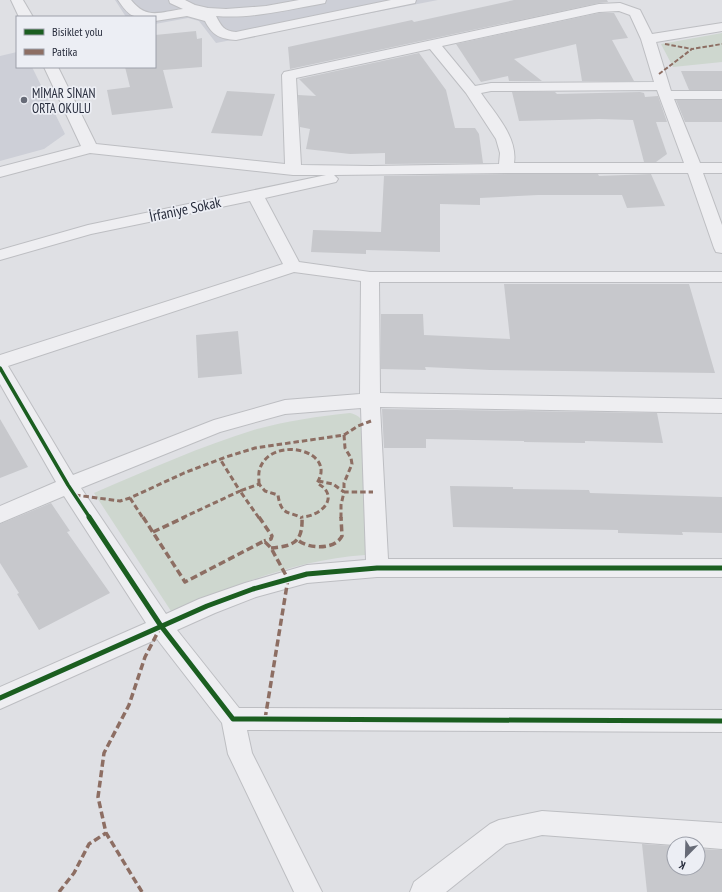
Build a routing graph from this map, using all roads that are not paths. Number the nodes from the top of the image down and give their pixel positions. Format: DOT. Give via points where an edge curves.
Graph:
graph roads {
  1 [pos="17,0"];
  2 [pos="124,0"];
  3 [pos="175,0"];
  4 [pos="320,0"];
  5 [pos="410,0"];
  6 [pos="25,16"];
  7 [pos="139,16"];
  8 [pos="156,18"];
  9 [pos="722,27"];
  10 [pos="648,39"];
  11 [pos="433,43"];
  12 [pos="51,68"];
  13 [pos="472,91"];
  14 [pos="664,91"];
  15 [pos="722,95"];
  16 [pos="90,148"];
  17 [pos="506,168"];
  18 [pos="694,168"];
  19 [pos="722,168"];
  20 [pos="293,170"];
  21 [pos="371,171"];
  22 [pos="0,172"];
  23 [pos="254,194"];
  24 [pos="722,248"];
  25 [pos="0,255"];
  26 [pos="293,267"];
  27 [pos="370,277"];
  28 [pos="722,277"];
  29 [pos="0,362"];
  30 [pos="0,368"];
  31 [pos="370,400"];
  32 [pos="722,406"];
  33 [pos="68,485"];
  34 [pos="0,515"];
  35 [pos="377,568"];
  36 [pos="722,568"];
  37 [pos="161,626"];
  38 [pos="0,698"];
  39 [pos="233,719"];
  40 [pos="722,721"];
  41 [pos="722,836"];
  42 [pos="308,892"];
  43 [pos="424,892"];
  1 -- 6 [label="street"];
  2 -- 7 [label="street"];
  3 -- 4 [label="street" via="183,6 202,11 234,13"];
  5 -- 8 [label="street" via="236,36 220,33 210,17 188,12"];
  9 -- 10 [label="street"];
  10 -- 11 [label="street" via="635,13 620,7 598,8"];
  10 -- 14 [label="street"];
  11 -- 13 [label="street"];
  11 -- 20 [label="street" via="289,75"];
  12 -- 16 [label="street"];
  13 -- 14 [label="street" via="491,87"];
  13 -- 17 [label="street" via="504,139 508,153"];
  14 -- 15 [label="street"];
  14 -- 18 [label="street"];
  16 -- 20 [label="street"];
  16 -- 22 [label="street"];
  17 -- 18 [label="street"];
  17 -- 21 [label="street"];
  18 -- 19 [label="street"];
  18 -- 24 [label="street"];
  20 -- 21 [label="street"];
  21 -- 23 [label="street, İrfaniye Sokak"];
  23 -- 25 [label="street, İrfaniye Sokak" via="88,230"];
  23 -- 26 [label="street"];
  26 -- 27 [label="street"];
  26 -- 29 [label="street"];
  27 -- 28 [label="street"];
  27 -- 31 [label="street"];
  30 -- 33 [label="street"];
  31 -- 32 [label="street"];
  31 -- 33 [label="street" via="285,408 214,427"];
  31 -- 35 [label="street"];
  33 -- 34 [label="street"];
  33 -- 37 [label="street"];
  35 -- 36 [label="street"];
  35 -- 37 [label="street" via="307,574 260,587"];
  37 -- 38 [label="street"];
  37 -- 39 [label="street"];
  39 -- 40 [label="street"];
  39 -- 42 [label="street" via="240,754"];
  41 -- 43 [label="street" via="542,823 499,833"];
}
